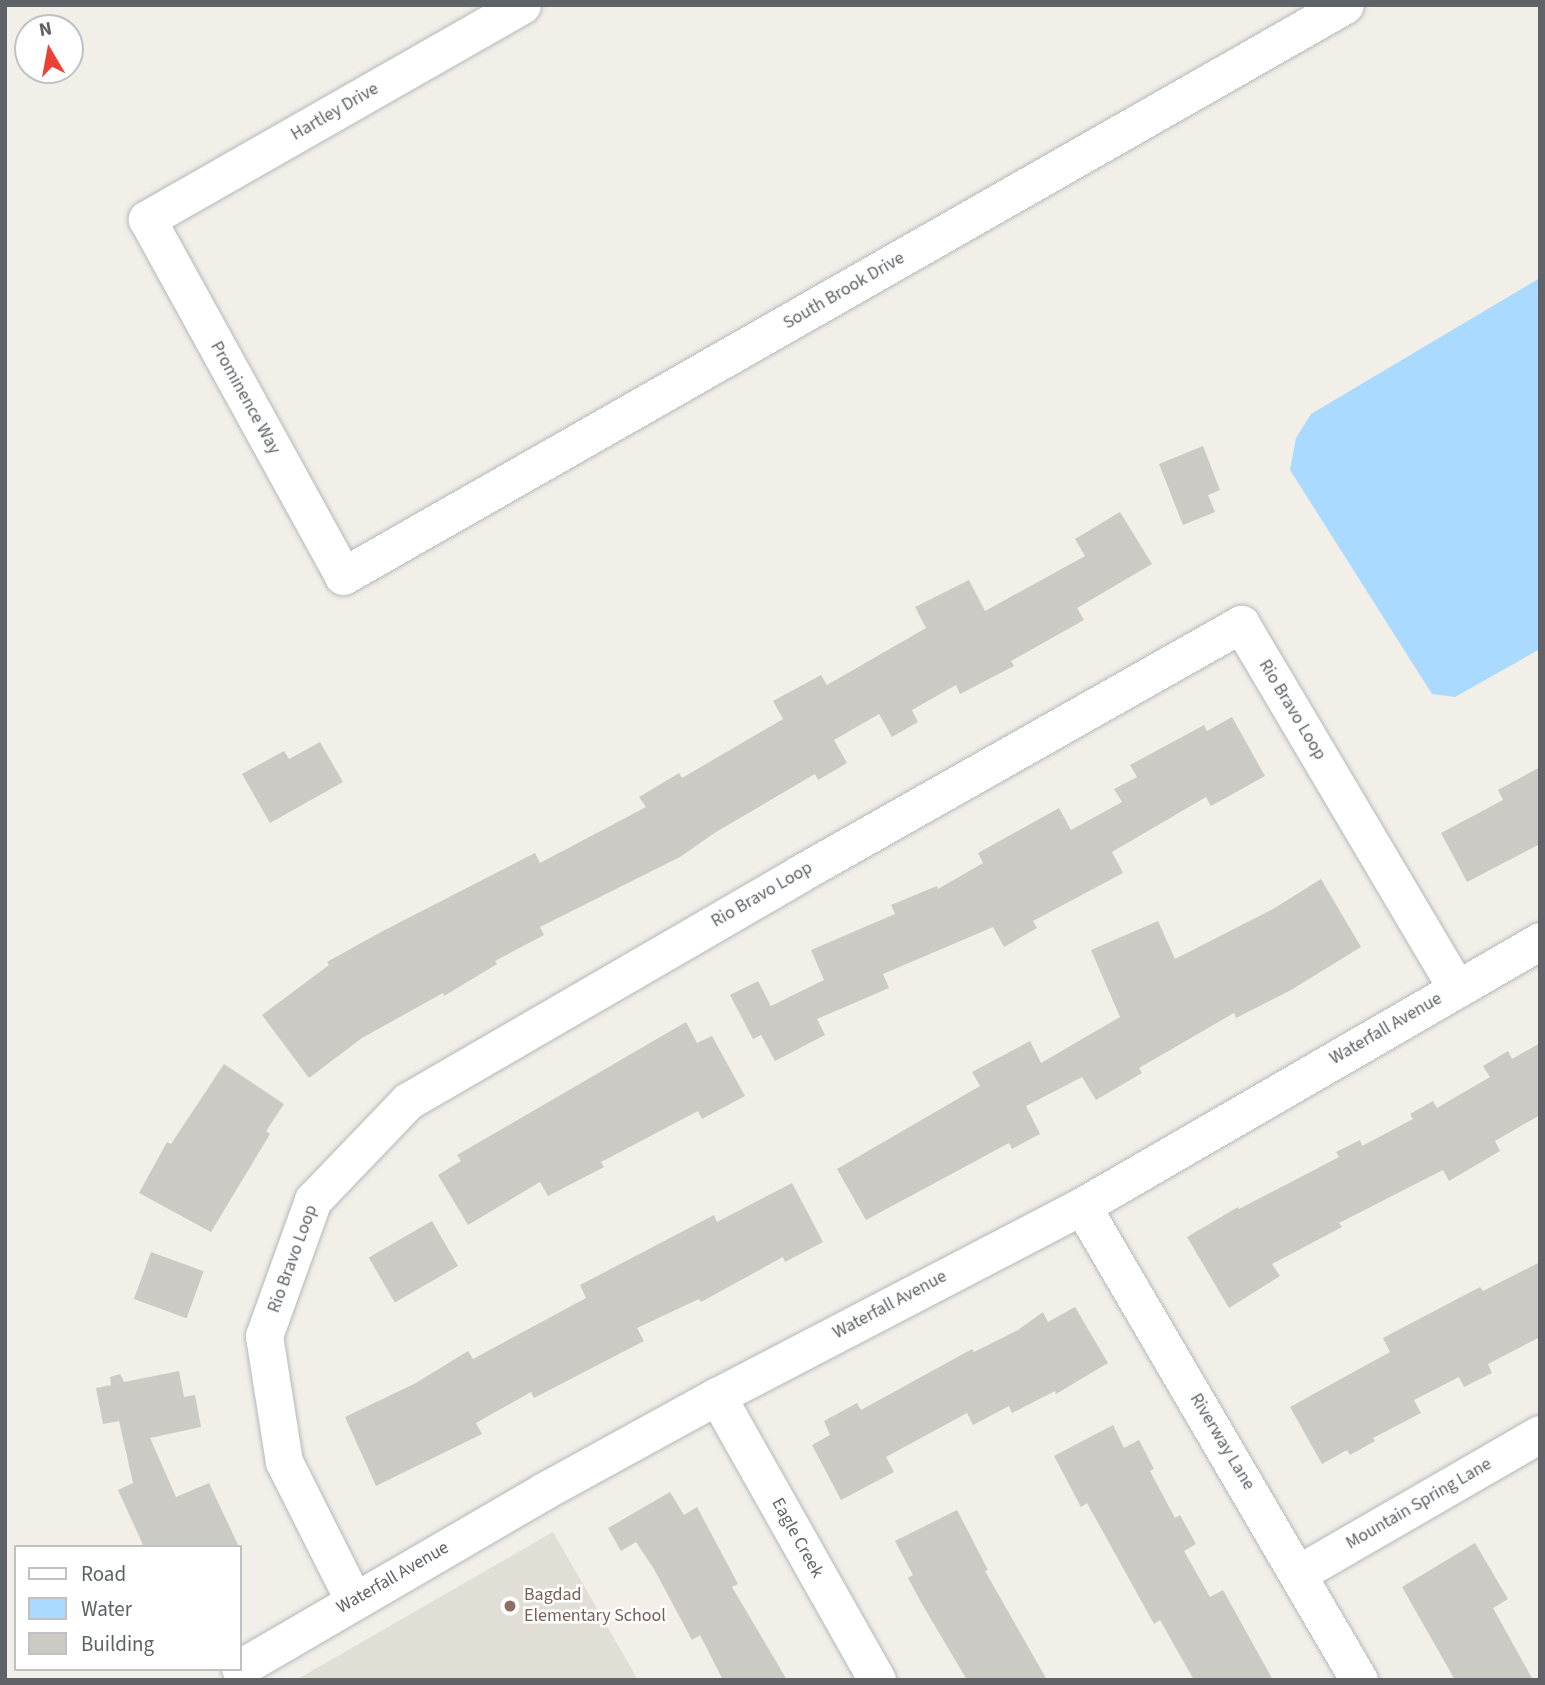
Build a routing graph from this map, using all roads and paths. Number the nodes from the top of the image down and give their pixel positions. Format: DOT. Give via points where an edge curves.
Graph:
graph roads {
  1 [pos="522,5"];
  2 [pos="1345,5"];
  3 [pos="148,219"];
  4 [pos="342,576"];
  5 [pos="1540,941"];
  6 [pos="1456,988"];
  7 [pos="1082,1206"];
  8 [pos="717,1396"];
  9 [pos="1540,1434"];
  10 [pos="1299,1573"];
  11 [pos="354,1601"];
  12 [pos="242,1666"];
  13 [pos="877,1680"];
  14 [pos="1359,1680"];
  1 -- 3 [label="street, Hartley Drive"];
  2 -- 4 [label="street, South Brook Drive"];
  3 -- 4 [label="street, Prominence Way"];
  5 -- 6 [label="street, Waterfall Avenue"];
  6 -- 7 [label="street, Waterfall Avenue"];
  6 -- 11 [label="street, Rio Bravo Loop" via="1241,624 408,1101 313,1199 264,1336 284,1462"];
  7 -- 8 [label="street, Waterfall Avenue"];
  7 -- 10 [label="street, Riverway Lane"];
  8 -- 11 [label="street, Waterfall Avenue"];
  8 -- 13 [label="street, Eagle Creek"];
  9 -- 10 [label="street, Mountain Spring Lane"];
  10 -- 14 [label="street, Riverway Lane"];
  11 -- 12 [label="street, Waterfall Avenue"];
}
